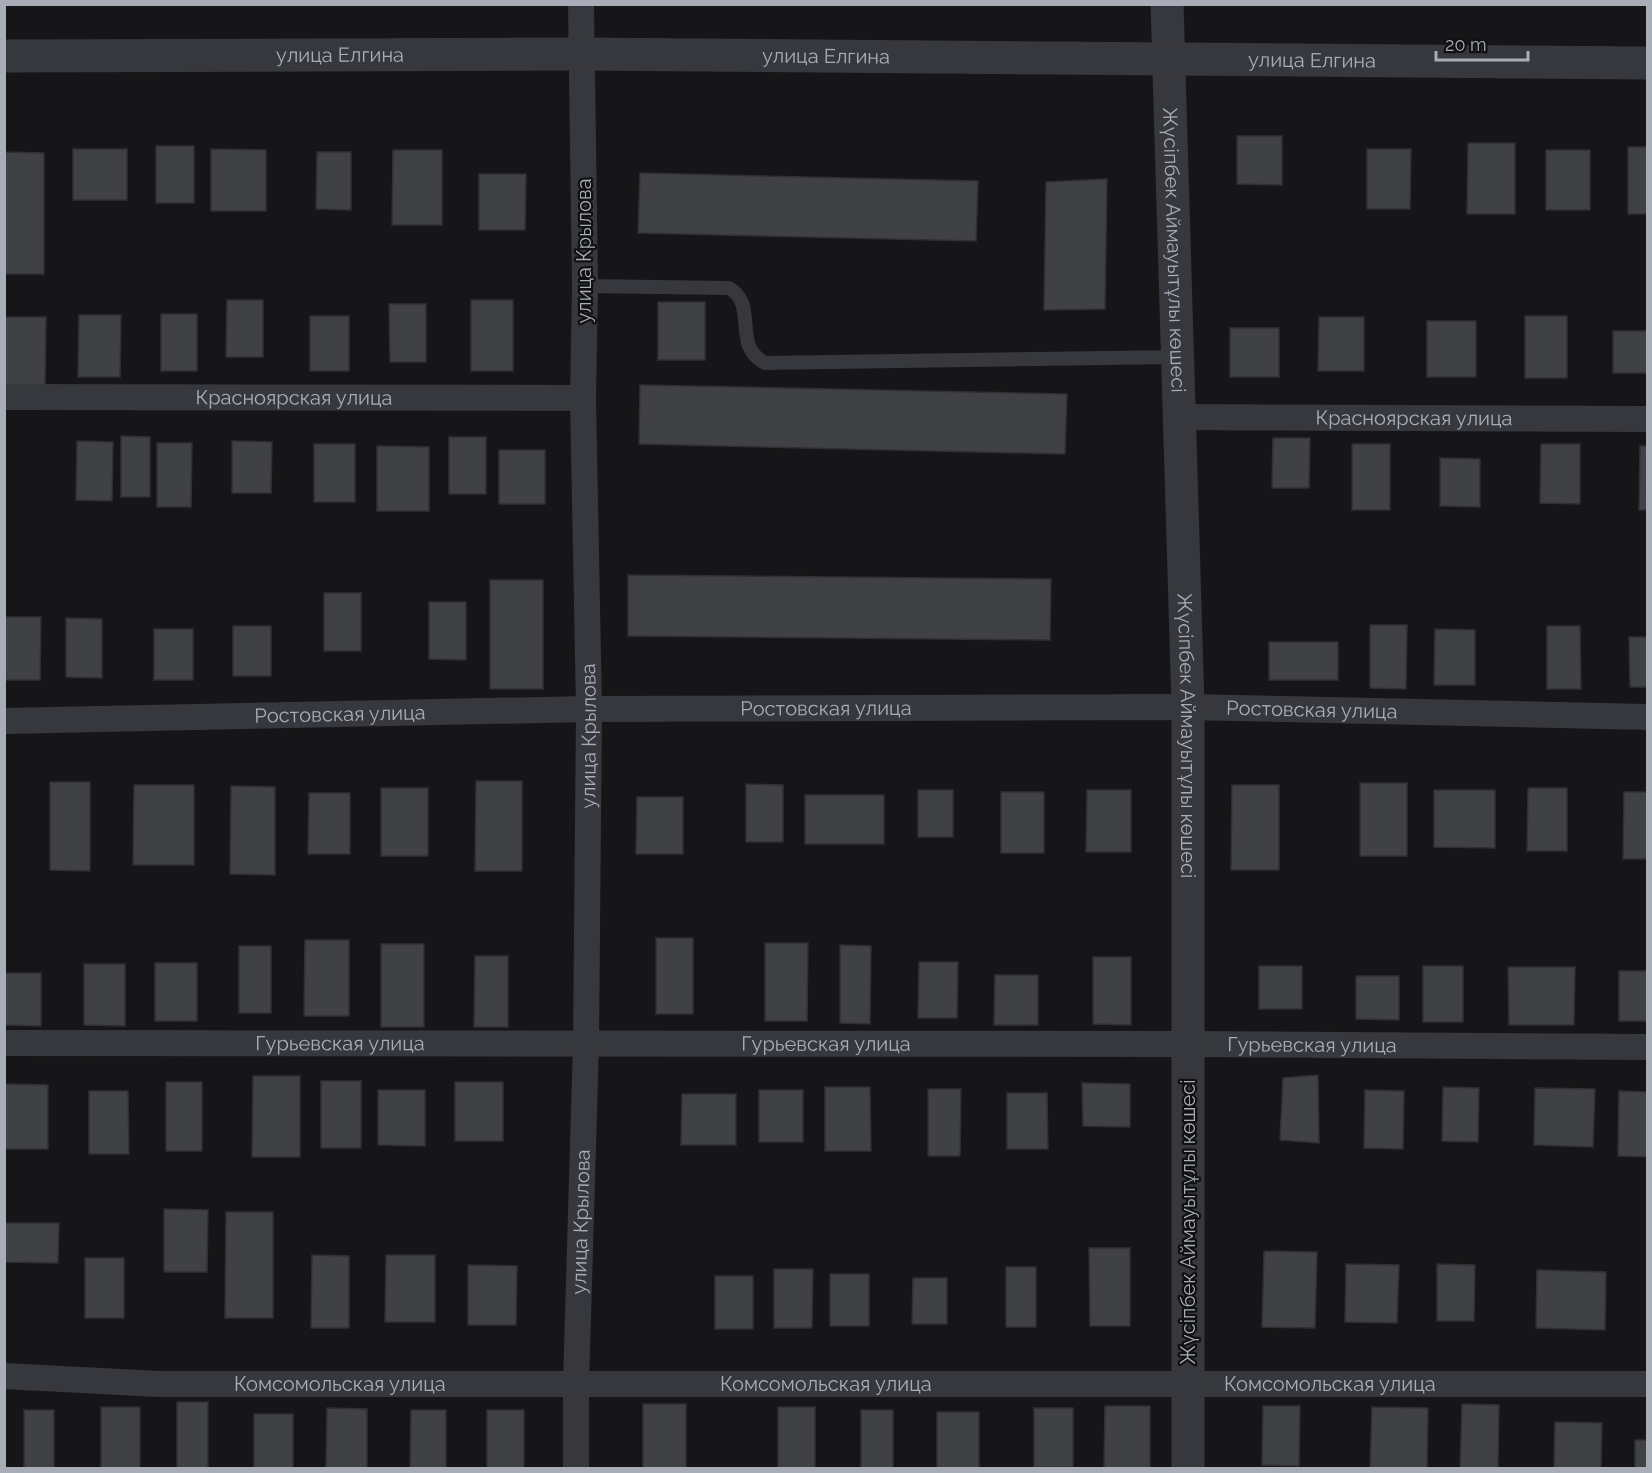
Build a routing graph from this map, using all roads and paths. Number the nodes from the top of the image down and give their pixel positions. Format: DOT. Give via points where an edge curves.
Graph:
graph roads {
  1 [pos="581,4"];
  2 [pos="1167,4"];
  3 [pos="582,54"];
  4 [pos="4,56"];
  5 [pos="1167,59"];
  6 [pos="1647,63"];
  7 [pos="585,286"];
  8 [pos="1176,357"];
  9 [pos="4,397"];
  10 [pos="583,398"];
  11 [pos="1178,417"];
  12 [pos="1647,419"];
  13 [pos="1188,708"];
  14 [pos="589,709"];
  15 [pos="1647,717"];
  16 [pos="4,721"];
  17 [pos="4,1043"];
  18 [pos="586,1043"];
  19 [pos="1189,1044"];
  20 [pos="1647,1047"];
  21 [pos="4,1376"];
  22 [pos="576,1384"];
  23 [pos="1188,1384"];
  24 [pos="1647,1384"];
  25 [pos="576,1468"];
  26 [pos="1188,1468"];
  1 -- 3 [label="street, улица Крылова"];
  2 -- 5 [label="street, Жүсіпбек Аймауытұлы көшесі"];
  3 -- 4 [label="street, улица Елгина"];
  3 -- 5 [label="street, улица Елгина"];
  3 -- 7 [label="street, улица Крылова"];
  5 -- 6 [label="street, улица Елгина"];
  5 -- 8 [label="street, Жүсіпбек Аймауытұлы көшесі"];
  7 -- 8 [label="lane" via="729,288 742,300 748,345 753,355 765,363"];
  7 -- 10 [label="street, улица Крылова"];
  8 -- 11 [label="street, Жүсіпбек Аймауытұлы көшесі"];
  9 -- 10 [label="street, Красноярская улица"];
  10 -- 14 [label="street, улица Крылова"];
  11 -- 12 [label="street, Красноярская улица"];
  11 -- 13 [label="street, Жүсіпбек Аймауытұлы көшесі"];
  13 -- 14 [label="street, Ростовская улица"];
  13 -- 15 [label="street, Ростовская улица"];
  13 -- 19 [label="street, Жүсіпбек Аймауытұлы көшесі"];
  14 -- 16 [label="street, Ростовская улица"];
  14 -- 18 [label="street, улица Крылова"];
  17 -- 18 [label="street, Гурьевская улица"];
  18 -- 19 [label="street, Гурьевская улица"];
  18 -- 22 [label="street, улица Крылова"];
  19 -- 20 [label="street, Гурьевская улица"];
  19 -- 23 [label="street, Жүсіпбек Аймауытұлы көшесі"];
  21 -- 22 [label="street, Комсомольская улица" via="159,1384"];
  22 -- 23 [label="street, Комсомольская улица"];
  22 -- 25 [label="street, улица Крылова"];
  23 -- 24 [label="street, Комсомольская улица"];
  23 -- 26 [label="street, Жүсіпбек Аймауытұлы көшесі"];
}
